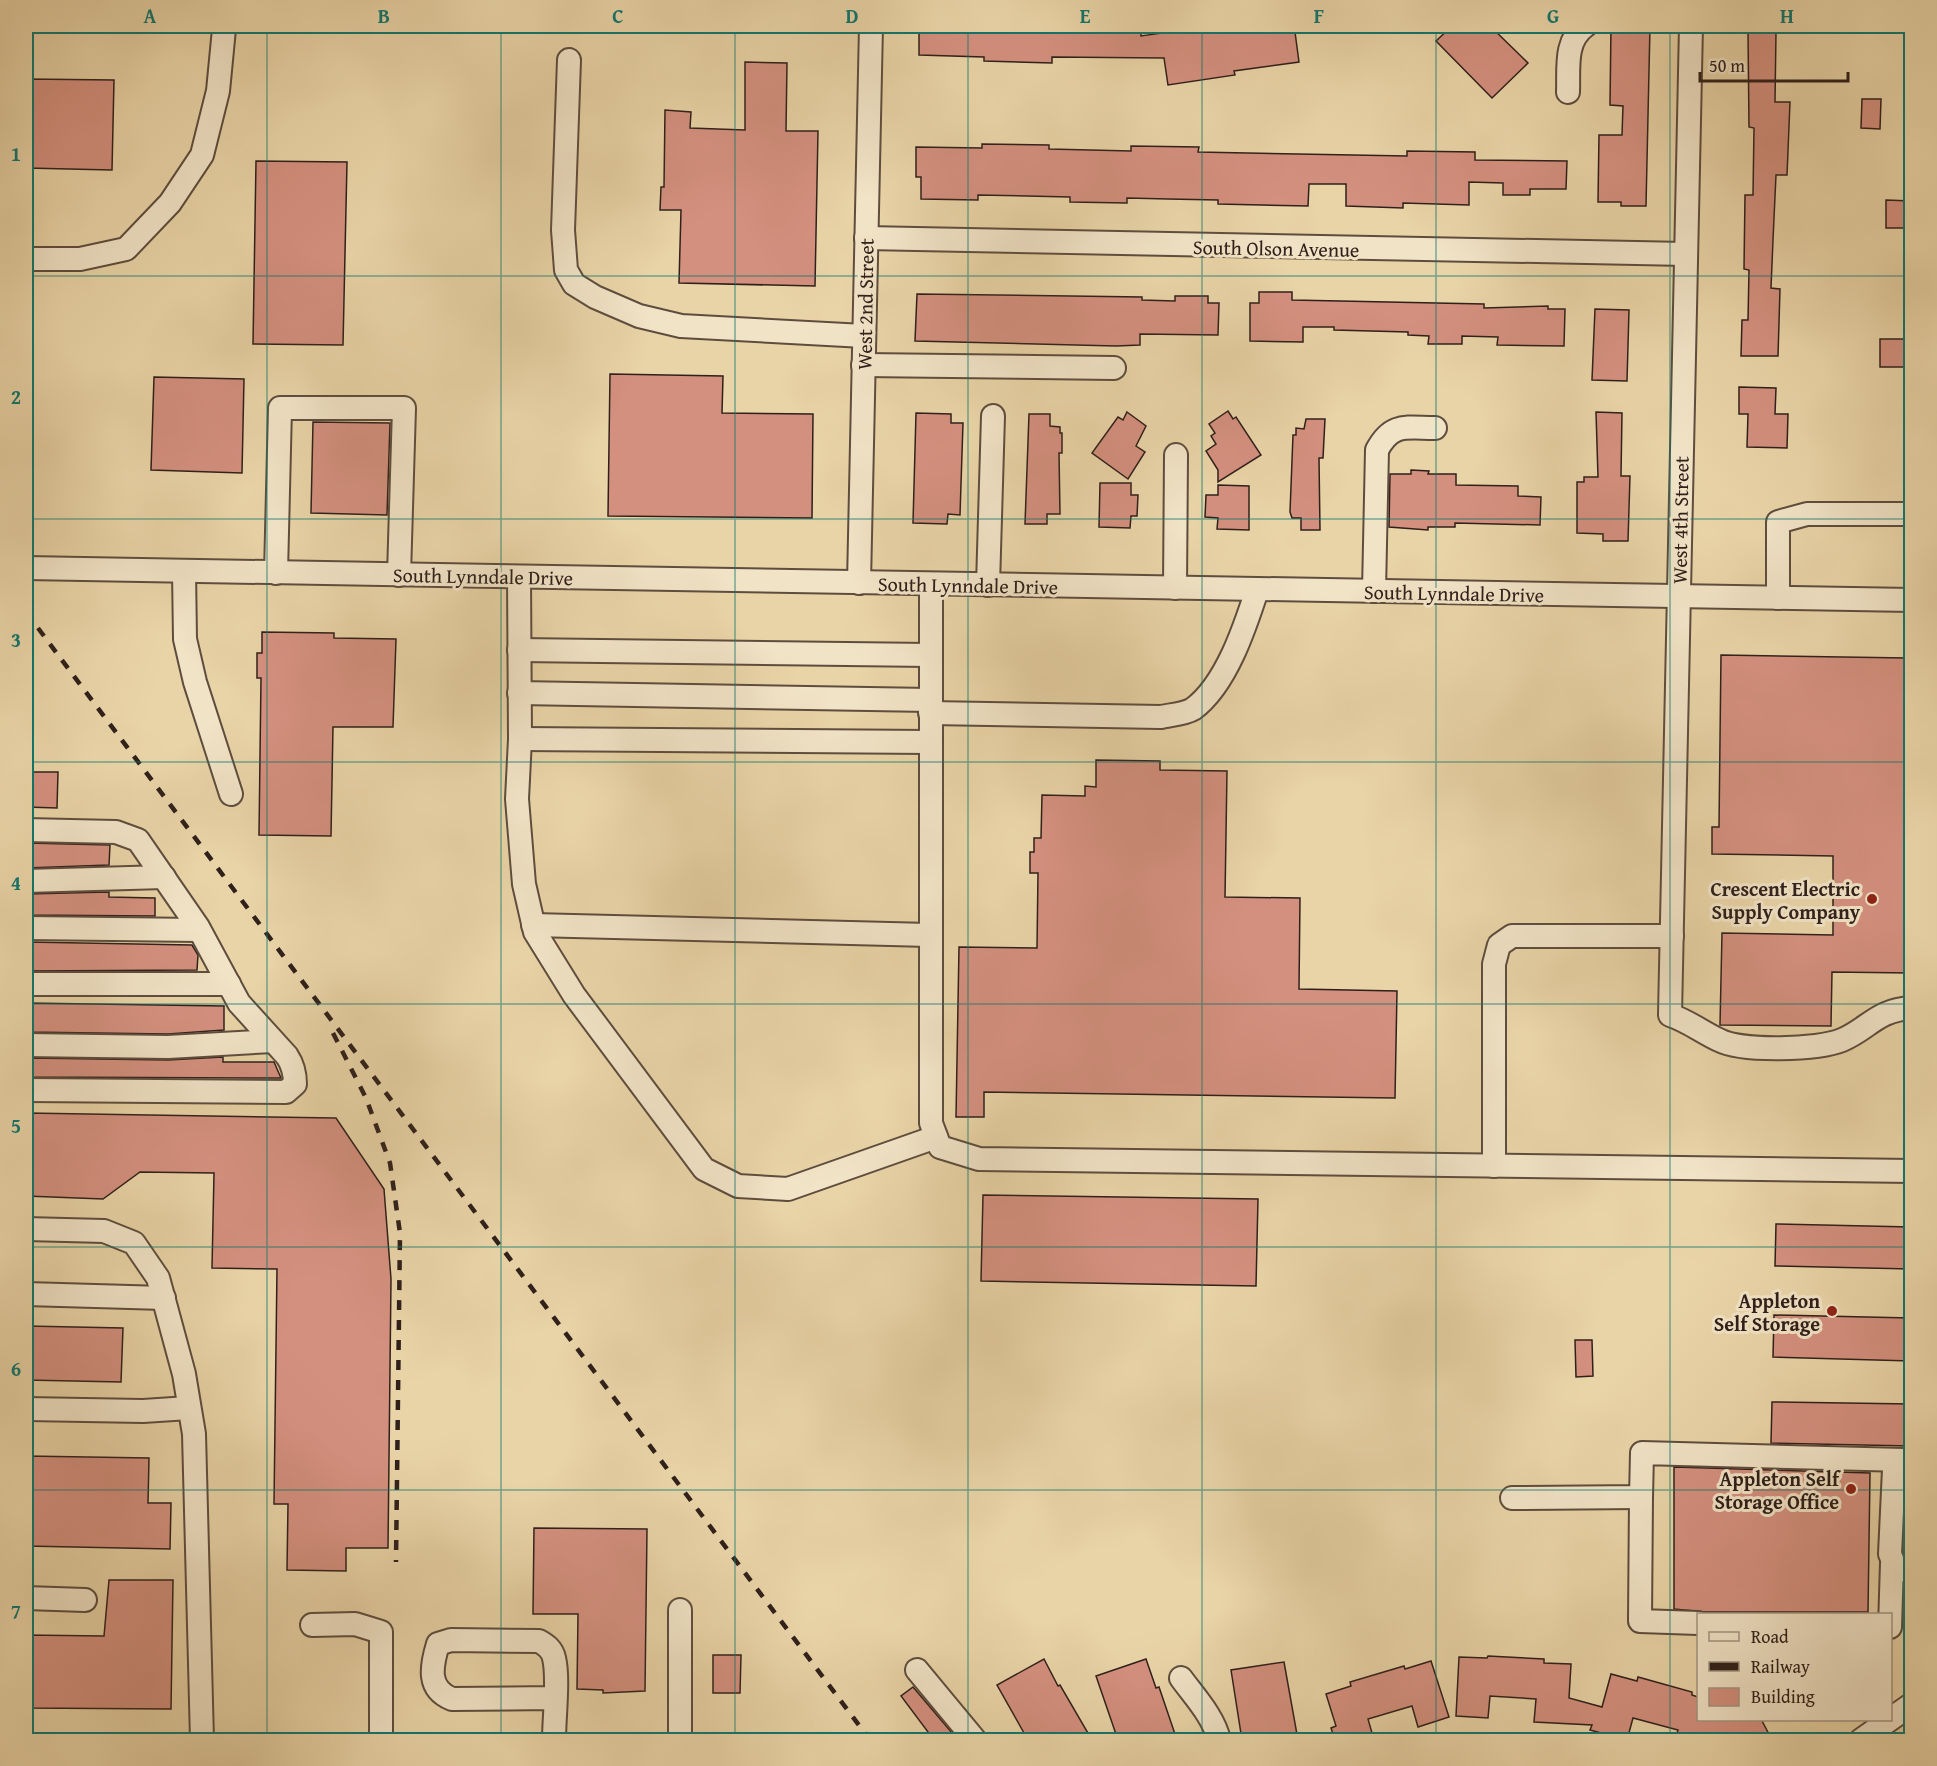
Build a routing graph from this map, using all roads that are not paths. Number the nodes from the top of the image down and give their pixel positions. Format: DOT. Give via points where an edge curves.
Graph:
graph roads {
  1 [pos="871,26"];
  2 [pos="1585,26"];
  3 [pos="1691,26"];
  4 [pos="224,29"];
  5 [pos="569,60"];
  6 [pos="1568,92"];
  7 [pos="866,238"];
  8 [pos="1686,254"];
  9 [pos="26,259"];
  10 [pos="864,336"];
  11 [pos="863,365"];
  12 [pos="1114,368"];
  13 [pos="993,416"];
  14 [pos="1435,428"];
  15 [pos="1176,455"];
  16 [pos="1911,514"];
  17 [pos="26,568"];
  18 [pos="184,571"];
  19 [pos="276,573"];
  20 [pos="399,575"];
  21 [pos="519,577"];
  22 [pos="859,583"];
  23 [pos="930,584"];
  24 [pos="988,585"];
  25 [pos="1175,588"];
  26 [pos="1257,590"];
  27 [pos="1374,591"];
  28 [pos="1678,596"];
  29 [pos="1778,598"];
  30 [pos="1911,600"];
  31 [pos="519,650"];
  32 [pos="930,655"];
  33 [pos="519,693"];
  34 [pos="930,706"];
  35 [pos="520,739"];
  36 [pos="930,742"];
  37 [pos="231,794"];
  38 [pos="26,830"];
  39 [pos="164,877"];
  40 [pos="26,881"];
  41 [pos="533,925"];
  42 [pos="26,928"];
  43 [pos="199,930"];
  44 [pos="929,935"];
  45 [pos="1672,936"];
  46 [pos="26,984"];
  47 [pos="229,984"];
  48 [pos="1911,1008"];
  49 [pos="273,1041"];
  50 [pos="26,1045"];
  51 [pos="26,1090"];
  52 [pos="936,1137"];
  53 [pos="1494,1166"];
  54 [pos="1911,1172"];
  55 [pos="26,1229"];
  56 [pos="26,1294"];
  57 [pos="164,1298"];
  58 [pos="26,1408"];
  59 [pos="189,1408"];
  60 [pos="1908,1460"];
  61 [pos="1641,1497"];
  62 [pos="1512,1498"];
  63 [pos="1902,1568"];
  64 [pos="26,1598"];
  65 [pos="85,1600"];
  66 [pos="680,1610"];
  67 [pos="1892,1617"];
  68 [pos="1697,1623"];
  69 [pos="312,1625"];
  70 [pos="917,1670"];
  71 [pos="1181,1678"];
  72 [pos="555,1698"];
  73 [pos="1911,1704"];
  74 [pos="1892,1718"];
  75 [pos="1887,1721"];
  76 [pos="202,1740"];
  77 [pos="381,1740"];
  78 [pos="554,1740"];
  79 [pos="680,1740"];
  80 [pos="975,1740"];
  81 [pos="1219,1740"];
  82 [pos="1861,1740"];
  1 -- 7 [label="street, West 2nd Street"];
  2 -- 6 [label="street" via="1575,33 1570,44"];
  3 -- 8 [label="street, West 4th Street"];
  4 -- 9 [label="street" via="218,91 202,155 170,203 126,249 80,259"];
  5 -- 10 [label="street" via="563,230 566,270 574,284 639,316 681,326"];
  7 -- 8 [label="street, South Olson Avenue"];
  7 -- 10 [label="street, West 2nd Street"];
  8 -- 28 [label="street, West 4th Street"];
  10 -- 11 [label="street, West 2nd Street"];
  11 -- 12 [label="street"];
  11 -- 22 [label="street, West 2nd Street"];
  13 -- 24 [label="street"];
  14 -- 27 [label="street" via="1397,428 1384,437 1377,450"];
  15 -- 25 [label="street"];
  16 -- 29 [label="street" via="1806,514 1778,522"];
  17 -- 18 [label="street, South Lynndale Drive"];
  18 -- 19 [label="street, South Lynndale Drive"];
  18 -- 37 [label="street" via="185,639"];
  19 -- 20 [label="street, South Lynndale Drive"];
  19 -- 20 [label="street" via="280,408 404,408"];
  20 -- 21 [label="street, South Lynndale Drive"];
  21 -- 22 [label="street, South Lynndale Drive"];
  21 -- 31 [label="street"];
  22 -- 23 [label="street, South Lynndale Drive"];
  23 -- 24 [label="street, South Lynndale Drive"];
  23 -- 32 [label="street"];
  24 -- 25 [label="street, South Lynndale Drive"];
  25 -- 26 [label="street, South Lynndale Drive"];
  26 -- 27 [label="street, South Lynndale Drive"];
  26 -- 34 [label="street" via="1241,641 1210,692 1191,710 1161,717"];
  27 -- 28 [label="street, South Lynndale Drive"];
  28 -- 29 [label="street, South Lynndale Drive"];
  28 -- 45 [label="street, West 4th Street"];
  29 -- 30 [label="street, South Lynndale Drive"];
  31 -- 32 [label="street"];
  31 -- 33 [label="street"];
  32 -- 34 [label="street"];
  33 -- 34 [label="street"];
  33 -- 35 [label="street"];
  34 -- 36 [label="street"];
  35 -- 36 [label="street"];
  35 -- 41 [label="street" via="517,800 524,884"];
  36 -- 44 [label="street"];
  38 -- 39 [label="street" via="127,834 149,852"];
  39 -- 40 [label="street"];
  39 -- 43 [label="street"];
  41 -- 44 [label="street"];
  41 -- 52 [label="street" via="574,996 704,1169 738,1186 788,1189"];
  42 -- 43 [label="street"];
  43 -- 47 [label="street"];
  44 -- 52 [label="street" via="931,1123"];
  45 -- 48 [label="street, West 4th Street" via="1670,1015 1720,1041 1742,1046 1808,1048 1851,1036 1883,1013"];
  45 -- 53 [label="street" via="1512,936 1499,945 1494,964"];
  46 -- 47 [label="street"];
  47 -- 49 [label="street" via="239,1003"];
  49 -- 50 [label="street" via="168,1047"];
  49 -- 51 [label="street" via="293,1064 295,1084 286,1092"];
  52 -- 53 [label="street" via="940,1147 979,1159"];
  53 -- 54 [label="street"];
  55 -- 57 [label="street" via="104,1231 134,1243 158,1278"];
  56 -- 57 [label="street"];
  57 -- 59 [label="street"];
  58 -- 59 [label="street" via="143,1412"];
  59 -- 76 [label="street" via="194,1434"];
  60 -- 61 [label="street" via="1642,1453"];
  60 -- 63 [label="street" via="1894,1469 1892,1477"];
  61 -- 62 [label="street"];
  61 -- 68 [label="street" via="1640,1621"];
  63 -- 67 [label="street"];
  64 -- 65 [label="street"];
  66 -- 79 [label="street"];
  69 -- 77 [label="street" via="354,1624 381,1632"];
  70 -- 80 [label="street"];
  71 -- 81 [label="street" via="1218,1732"];
  72 -- 72 [label="street" via="555,1658 549,1647 539,1641 451,1640 438,1644 434,1683 440,1694 452,1699"];
  72 -- 78 [label="street"];
  73 -- 74 [label="street"];
  75 -- 82 [label="street"];
}
